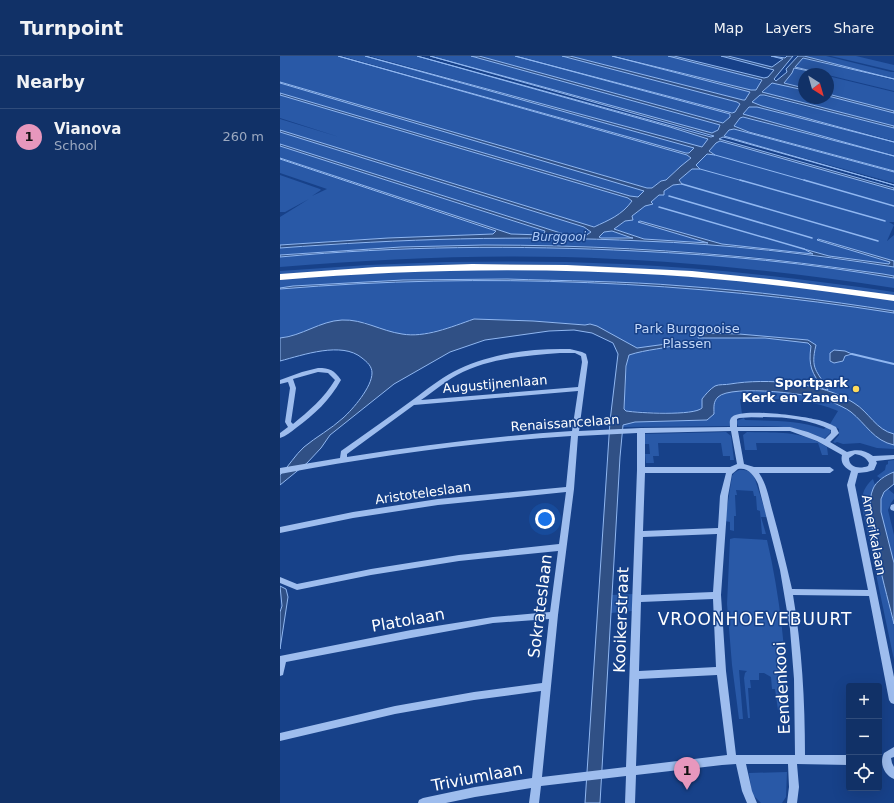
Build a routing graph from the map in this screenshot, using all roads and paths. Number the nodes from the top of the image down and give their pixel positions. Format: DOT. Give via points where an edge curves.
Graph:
graph roads {
  1 [pos="280,270"];
  2 [pos="280,277"];
  3 [pos="894,290"];
  4 [pos="894,298"];
  5 [pos="290,379"];
  6 [pos="280,382"];
  7 [pos="581,389"];
  8 [pos="411,403"];
  9 [pos="292,428"];
  10 [pos="734,429"];
  11 [pos="641,433"];
  12 [pos="575,434"];
  13 [pos="280,436"];
  14 [pos="826,442"];
  15 [pos="847,455"];
  16 [pos="894,457"];
  17 [pos="871,459"];
  18 [pos="344,460"];
  19 [pos="741,465"];
  20 [pos="641,470"];
  21 [pos="732,470"];
  22 [pos="753,470"];
  23 [pos="830,470"];
  24 [pos="855,470"];
  25 [pos="280,471"];
  26 [pos="570,489"];
  27 [pos="280,530"];
  28 [pos="720,532"];
  29 [pos="639,534"];
  30 [pos="562,547"];
  31 [pos="280,580"];
  32 [pos="788,592"];
  33 [pos="872,593"];
  34 [pos="716,595"];
  35 [pos="637,599"];
  36 [pos="554,615"];
  37 [pos="721,671"];
  38 [pos="280,672"];
  39 [pos="634,675"];
  40 [pos="546,686"];
  41 [pos="894,700"];
  42 [pos="280,737"];
  43 [pos="894,751"];
  44 [pos="796,759"];
  45 [pos="736,760"];
  46 [pos="846,760"];
  47 [pos="883,762"];
  48 [pos="632,770"];
  49 [pos="894,774"];
  50 [pos="537,782"];
  51 [pos="424,803"];
  52 [pos="534,803"];
  53 [pos="630,803"];
  54 [pos="752,803"];
  55 [pos="792,803"];
  1 -- 3 [label="highway" via="464,259 598,261 737,270"];
  2 -- 4 [label="highway" via="460,267 606,269 742,278"];
  5 -- 6 [label="street"];
  5 -- 9 [label="street" via="293,388 288,422"];
  5 -- 9 [label="street" via="324,369 333,373 338,380 320,404"];
  7 -- 8 [label="street, Augustijnenlaan"];
  7 -- 8 [label="street, Augustijnenlaan" via="585,362 584,355 579,352 571,350 518,354 467,368"];
  7 -- 12 [label="street, Augustijnenlaan"];
  8 -- 18 [label="street, Augustijnenlaan" via="344,453"];
  9 -- 13 [label="street"];
  10 -- 11 [label="street, Renaissancelaan"];
  10 -- 14 [label="street, Renaissancelaan" via="790,429 806,432"];
  10 -- 14 [label="street" via="734,418 738,416 797,417 816,421 834,429 834,436"];
  10 -- 19 [label="street"];
  11 -- 12 [label="street, Renaissancelaan" via="628,431"];
  11 -- 20 [label="street, Kooikerstraat"];
  12 -- 18 [label="street, Renaissancelaan" via="457,444"];
  12 -- 26 [label="street, Sokrateslaan"];
  14 -- 15 [label="street, Renaissancelaan"];
  15 -- 17 [label="street" via="853,452 860,453"];
  15 -- 24 [label="street" via="846,463"];
  16 -- 17 [label="street"];
  17 -- 24 [label="street" via="870,469"];
  18 -- 25 [label="street, Renaissancelaan"];
  19 -- 21 [label="street"];
  19 -- 22 [label="street"];
  20 -- 21 [label="street"];
  20 -- 29 [label="street, Kooikerstraat"];
  21 -- 28 [label="street" via="724,496"];
  22 -- 23 [label="street"];
  22 -- 32 [label="street, Eendenkooi" via="766,501"];
  24 -- 33 [label="street, Amerikalaan" via="851,485"];
  26 -- 27 [label="street, Aristoteleslaan" via="438,502 353,515"];
  26 -- 30 [label="street, Sokrateslaan"];
  28 -- 29 [label="street"];
  28 -- 34 [label="street"];
  29 -- 35 [label="street, Kooikerstraat"];
  30 -- 31 [label="street" via="452,559 297,587"];
  30 -- 36 [label="street, Sokrateslaan"];
  32 -- 33 [label="street"];
  32 -- 44 [label="street, Eendenkooi" via="798,668"];
  33 -- 41 [label="street, Amerikalaan"];
  34 -- 35 [label="street"];
  34 -- 37 [label="street"];
  35 -- 39 [label="street, Kooikerstraat"];
  36 -- 38 [label="street, Platolaan" via="478,622 282,659"];
  36 -- 40 [label="street, Sokrateslaan"];
  37 -- 39 [label="street"];
  37 -- 45 [label="street"];
  39 -- 48 [label="street, Kooikerstraat"];
  40 -- 42 [label="street" via="395,710"];
  40 -- 50 [label="street, Sokrateslaan"];
  43 -- 47 [label="street"];
  44 -- 45 [label="street, Triviumlaan"];
  44 -- 46 [label="street, Triviumlaan"];
  44 -- 55 [label="street, Eendenkooi"];
  45 -- 48 [label="street, Triviumlaan"];
  45 -- 54 [label="street"];
  47 -- 49 [label="street"];
  48 -- 50 [label="street, Triviumlaan"];
  48 -- 53 [label="street, Kooikerstraat"];
  50 -- 51 [label="street, Triviumlaan"];
  50 -- 52 [label="street, Sokrateslaan"];
}
